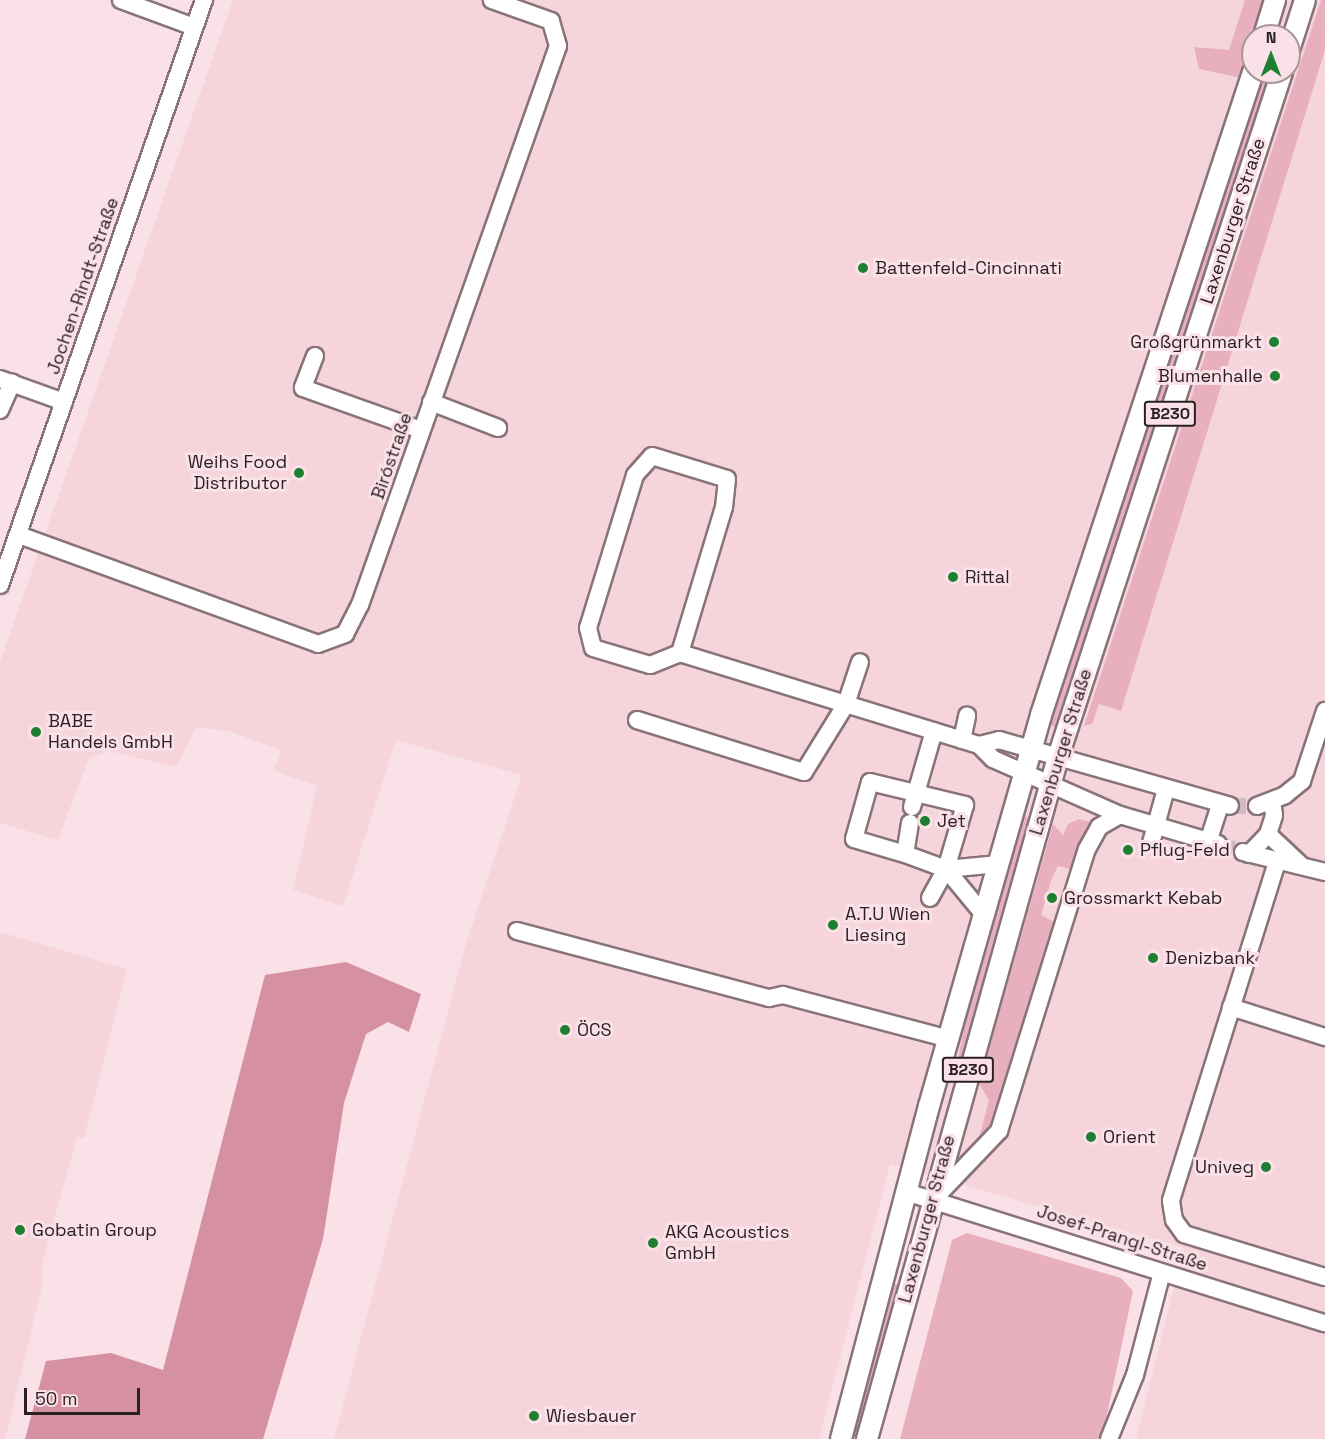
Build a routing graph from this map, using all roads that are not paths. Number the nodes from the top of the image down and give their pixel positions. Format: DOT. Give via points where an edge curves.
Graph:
graph roads {
  1 [pos="120,0"];
  2 [pos="204,0"];
  3 [pos="492,0"];
  4 [pos="1275,0"];
  5 [pos="1305,0"];
  6 [pos="1268,24"];
  7 [pos="1297,24"];
  8 [pos="194,27"];
  9 [pos="1249,84"];
  10 [pos="1278,84"];
  11 [pos="315,356"];
  12 [pos="6,381"];
  13 [pos="64,402"];
  14 [pos="431,402"];
  15 [pos="0,410"];
  16 [pos="498,428"];
  17 [pos="421,430"];
  18 [pos="19,536"];
  19 [pos="0,585"];
  20 [pos="680,653"];
  21 [pos="860,662"];
  22 [pos="846,704"];
  23 [pos="1325,711"];
  24 [pos="967,716"];
  25 [pos="637,720"];
  26 [pos="934,731"];
  27 [pos="962,740"];
  28 [pos="979,745"];
  29 [pos="1032,749"];
  30 [pos="1058,757"];
  31 [pos="1025,773"];
  32 [pos="1050,784"];
  33 [pos="1166,789"];
  34 [pos="912,807"];
  35 [pos="1120,815"];
  36 [pos="1155,826"];
  37 [pos="1268,834"];
  38 [pos="1151,843"];
  39 [pos="905,854"];
  40 [pos="1277,862"];
  41 [pos="999,864"];
  42 [pos="1301,865"];
  43 [pos="946,869"];
  44 [pos="1325,872"];
  45 [pos="930,898"];
  46 [pos="984,915"];
  47 [pos="517,931"];
  48 [pos="1231,1007"];
  49 [pos="1325,1037"];
  50 [pos="949,1039"];
  51 [pos="906,1192"];
  52 [pos="934,1199"];
  53 [pos="1162,1272"];
  54 [pos="1325,1277"];
  55 [pos="1325,1323"];
  56 [pos="841,1439"];
  57 [pos="867,1439"];
  58 [pos="1109,1439"];
  1 -- 8 [label="street"];
  2 -- 8 [label="street, Jochen-Rindt-Straße"];
  3 -- 14 [label="street, Biróstraße" via="551,21 558,46"];
  4 -- 6 [label="main road"];
  5 -- 7 [label="main road"];
  8 -- 13 [label="street, Jochen-Rindt-Straße"];
  9 -- 29 [label="main road, Laxenburger Straße / B230" via="1072,613"];
  10 -- 30 [label="main road, Laxenburger Straße / B230"];
  11 -- 17 [label="street" via="303,388"];
  12 -- 13 [label="street"];
  12 -- 15 [label="street"];
  13 -- 18 [label="street, Jochen-Rindt-Straße"];
  14 -- 16 [label="street"];
  14 -- 17 [label="street, Biróstraße"];
  17 -- 18 [label="street, Biróstraße" via="360,605 345,634 318,644"];
  18 -- 19 [label="street, Jochen-Rindt-Straße"];
  20 -- 20 [label="street" via="724,507 727,479 652,456 635,475 588,628 593,648 650,665"];
  20 -- 22 [label="street"];
  21 -- 22 [label="street"];
  22 -- 25 [label="street" via="804,772"];
  22 -- 26 [label="street"];
  23 -- 37 [label="street" via="1302,781 1271,801 1274,815"];
  24 -- 27 [label="street"];
  26 -- 27 [label="street"];
  26 -- 34 [label="street"];
  27 -- 28 [label="street"];
  28 -- 29 [label="street" via="999,740"];
  28 -- 31 [label="street" via="993,759"];
  29 -- 30 [label="street"];
  29 -- 31 [label="main road, Laxenburger Straße / B230"];
  30 -- 32 [label="main road, Laxenburger Straße / B230"];
  30 -- 33 [label="street"];
  31 -- 32 [label="street"];
  31 -- 41 [label="main road, Laxenburger Straße / B230"];
  32 -- 35 [label="street"];
  32 -- 52 [label="main road, Laxenburger Straße / B230"];
  33 -- 36 [label="street"];
  33 -- 36 [label="street" via="1225,805 1213,843"];
  34 -- 39 [label="street"];
  34 -- 39 [label="street" via="870,782 854,839"];
  34 -- 43 [label="street" via="964,805"];
  35 -- 36 [label="street"];
  35 -- 52 [label="street" via="1099,827 1086,849 999,1131"];
  36 -- 38 [label="street"];
  37 -- 40 [label="street" via="1246,853"];
  37 -- 42 [label="street"];
  39 -- 43 [label="street"];
  40 -- 42 [label="street"];
  40 -- 48 [label="street"];
  41 -- 43 [label="street"];
  41 -- 46 [label="main road, Laxenburger Straße / B230"];
  42 -- 44 [label="street"];
  43 -- 45 [label="street"];
  43 -- 46 [label="street"];
  46 -- 50 [label="main road, Laxenburger Straße / B230"];
  47 -- 50 [label="street" via="769,998 783,995"];
  48 -- 49 [label="street"];
  48 -- 54 [label="street" via="1172,1201 1174,1220 1185,1234"];
  50 -- 51 [label="main road, Laxenburger Straße / B230"];
  51 -- 52 [label="street, Josef-Prangl-Straße"];
  51 -- 56 [label="main road, Laxenburger Straße / B230"];
  52 -- 53 [label="street, Josef-Prangl-Straße"];
  52 -- 57 [label="main road, Laxenburger Straße / B230"];
  53 -- 55 [label="street, Josef-Prangl-Straße"];
  53 -- 58 [label="street" via="1135,1375"];
}
